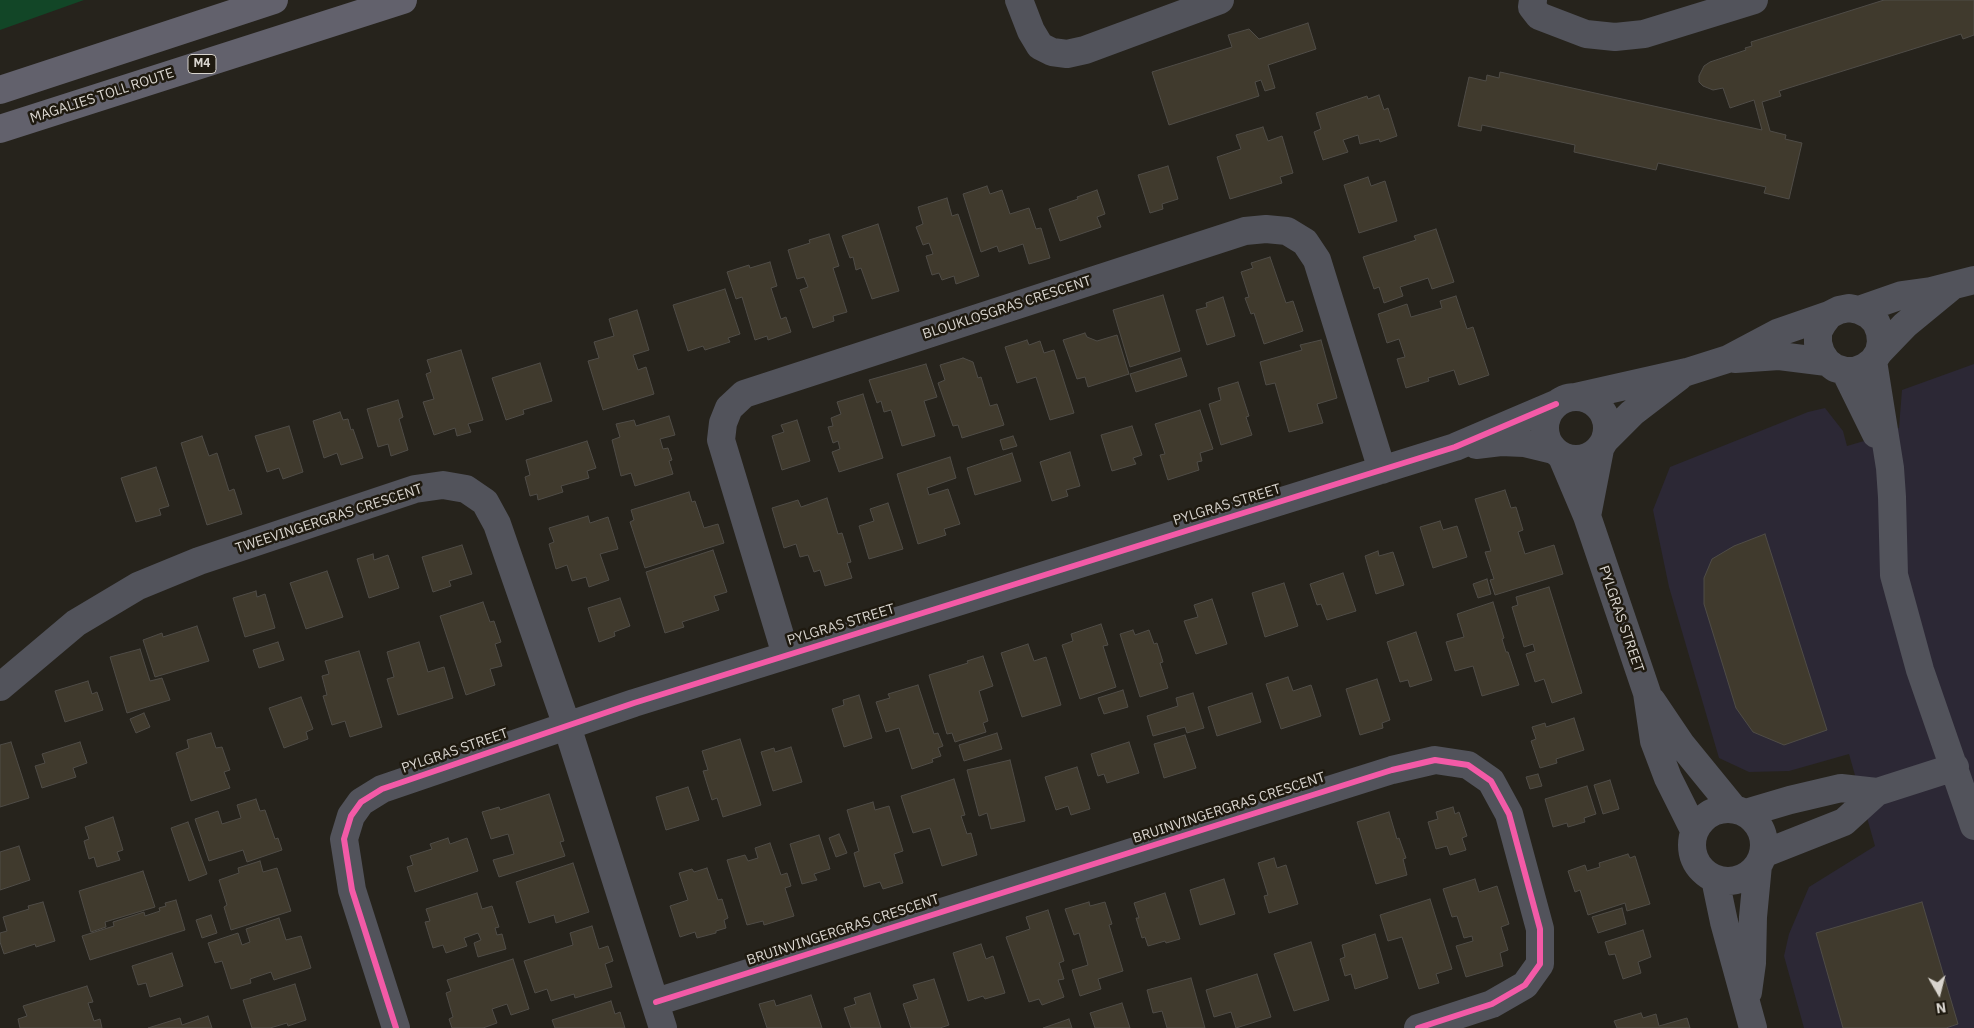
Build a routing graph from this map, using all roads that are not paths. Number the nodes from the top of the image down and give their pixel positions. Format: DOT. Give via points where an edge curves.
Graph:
graph roads {
  1 [pos="274,0"];
  2 [pos="403,0"];
  3 [pos="1019,0"];
  4 [pos="1220,0"];
  5 [pos="1533,0"];
  6 [pos="1754,0"];
  7 [pos="0,90"];
  8 [pos="0,129"];
  9 [pos="1964,283"];
  10 [pos="1859,310"];
  11 [pos="1829,315"];
  12 [pos="1876,356"];
  13 [pos="1728,359"];
  14 [pos="1836,366"];
  15 [pos="1687,372"];
  16 [pos="1566,400"];
  17 [pos="1602,445"];
  18 [pos="1455,447"];
  19 [pos="1557,453"];
  20 [pos="1887,458"];
  21 [pos="1382,470"];
  22 [pos="1587,516"];
  23 [pos="786,655"];
  24 [pos="0,687"];
  25 [pos="1646,693"];
  26 [pos="567,726"];
  27 [pos="1955,767"];
  28 [pos="1878,792"];
  29 [pos="1740,811"];
  30 [pos="1974,826"];
  31 [pos="1694,830"];
  32 [pos="1761,860"];
  33 [pos="1715,879"];
  34 [pos="656,1002"];
  35 [pos="1750,1016"];
  36 [pos="396,1028"];
  37 [pos="663,1028"];
  38 [pos="1418,1028"];
  1 -- 7 [label="highway"];
  2 -- 8 [label="highway, MAGALIES TOLL ROUTE / M4"];
  3 -- 4 [label="street" via="1040,46 1066,54 1085,50"];
  5 -- 6 [label="street" via="1532,7 1539,16 1586,34 1614,37 1644,34"];
  9 -- 10 [label="street" via="1902,295"];
  9 -- 12 [label="street" via="1906,325"];
  10 -- 11 [label="street" via="1849,308"];
  10 -- 12 [label="street" via="1876,322 1880,332 1881,342"];
  11 -- 13 [label="street, PYLGRAS STREET" via="1777,333"];
  11 -- 14 [label="street" via="1818,332 1818,343 1821,353"];
  12 -- 14 [label="street" via="1865,367 1855,371"];
  12 -- 20 [label="street"];
  13 -- 14 [label="street, PYLGRAS STREET" via="1779,356"];
  13 -- 15 [label="street, PYLGRAS STREET"];
  14 -- 20 [label="street"];
  15 -- 16 [label="street, PYLGRAS STREET"];
  15 -- 17 [label="street, PYLGRAS STREET" via="1632,413"];
  16 -- 17 [label="street" via="1586,398 1602,411 1608,431"];
  16 -- 18 [label="street, PYLGRAS STREET"];
  16 -- 19 [label="street" via="1549,412 1545,421 1547,442"];
  17 -- 19 [label="street" via="1592,456 1582,459 1572,460"];
  17 -- 22 [label="street, PYLGRAS STREET"];
  18 -- 19 [label="street, PYLGRAS STREET" via="1524,443"];
  18 -- 21 [label="street, PYLGRAS STREET"];
  19 -- 22 [label="street, PYLGRAS STREET"];
  20 -- 27 [label="street" via="1892,498 1894,575 1920,670"];
  21 -- 23 [label="street, PYLGRAS STREET"];
  21 -- 23 [label="street, BLOUKLOSGRAS CRESCENT" via="1318,260 1305,242 1287,230 1245,231 744,394 729,408 721,440"];
  22 -- 25 [label="street, PYLGRAS STREET"];
  23 -- 26 [label="street, PYLGRAS STREET"];
  24 -- 26 [label="street, TWEEVINGERGRAS CRESCENT" via="76,623 138,586 199,561 414,489 442,485 466,489 486,502 497,524"];
  25 -- 29 [label="street, PYLGRAS STREET" via="1681,744"];
  25 -- 31 [label="street, PYLGRAS STREET" via="1654,741"];
  26 -- 34 [label="street"];
  26 -- 36 [label="street, PYLGRAS STREET" via="382,789 361,802 351,816 344,839 352,890"];
  27 -- 28 [label="street"];
  27 -- 30 [label="street"];
  28 -- 29 [label="street" via="1841,788"];
  28 -- 32 [label="street" via="1844,822"];
  29 -- 31 [label="street" via="1722,809 1710,813"];
  29 -- 32 [label="street" via="1755,820 1762,830 1765,842"];
  31 -- 33 [label="street" via="1693,854 1697,864"];
  32 -- 33 [label="street" via="1750,874 1739,879"];
  32 -- 35 [label="street" via="1753,917"];
  33 -- 35 [label="street"];
  34 -- 37 [label="street"];
  34 -- 38 [label="street, BRUINVINGERGRAS CRESCENT" via="1382,773 1435,760 1468,765 1492,781 1509,814 1540,929 1540,964 1525,985 1492,1004"];
}
